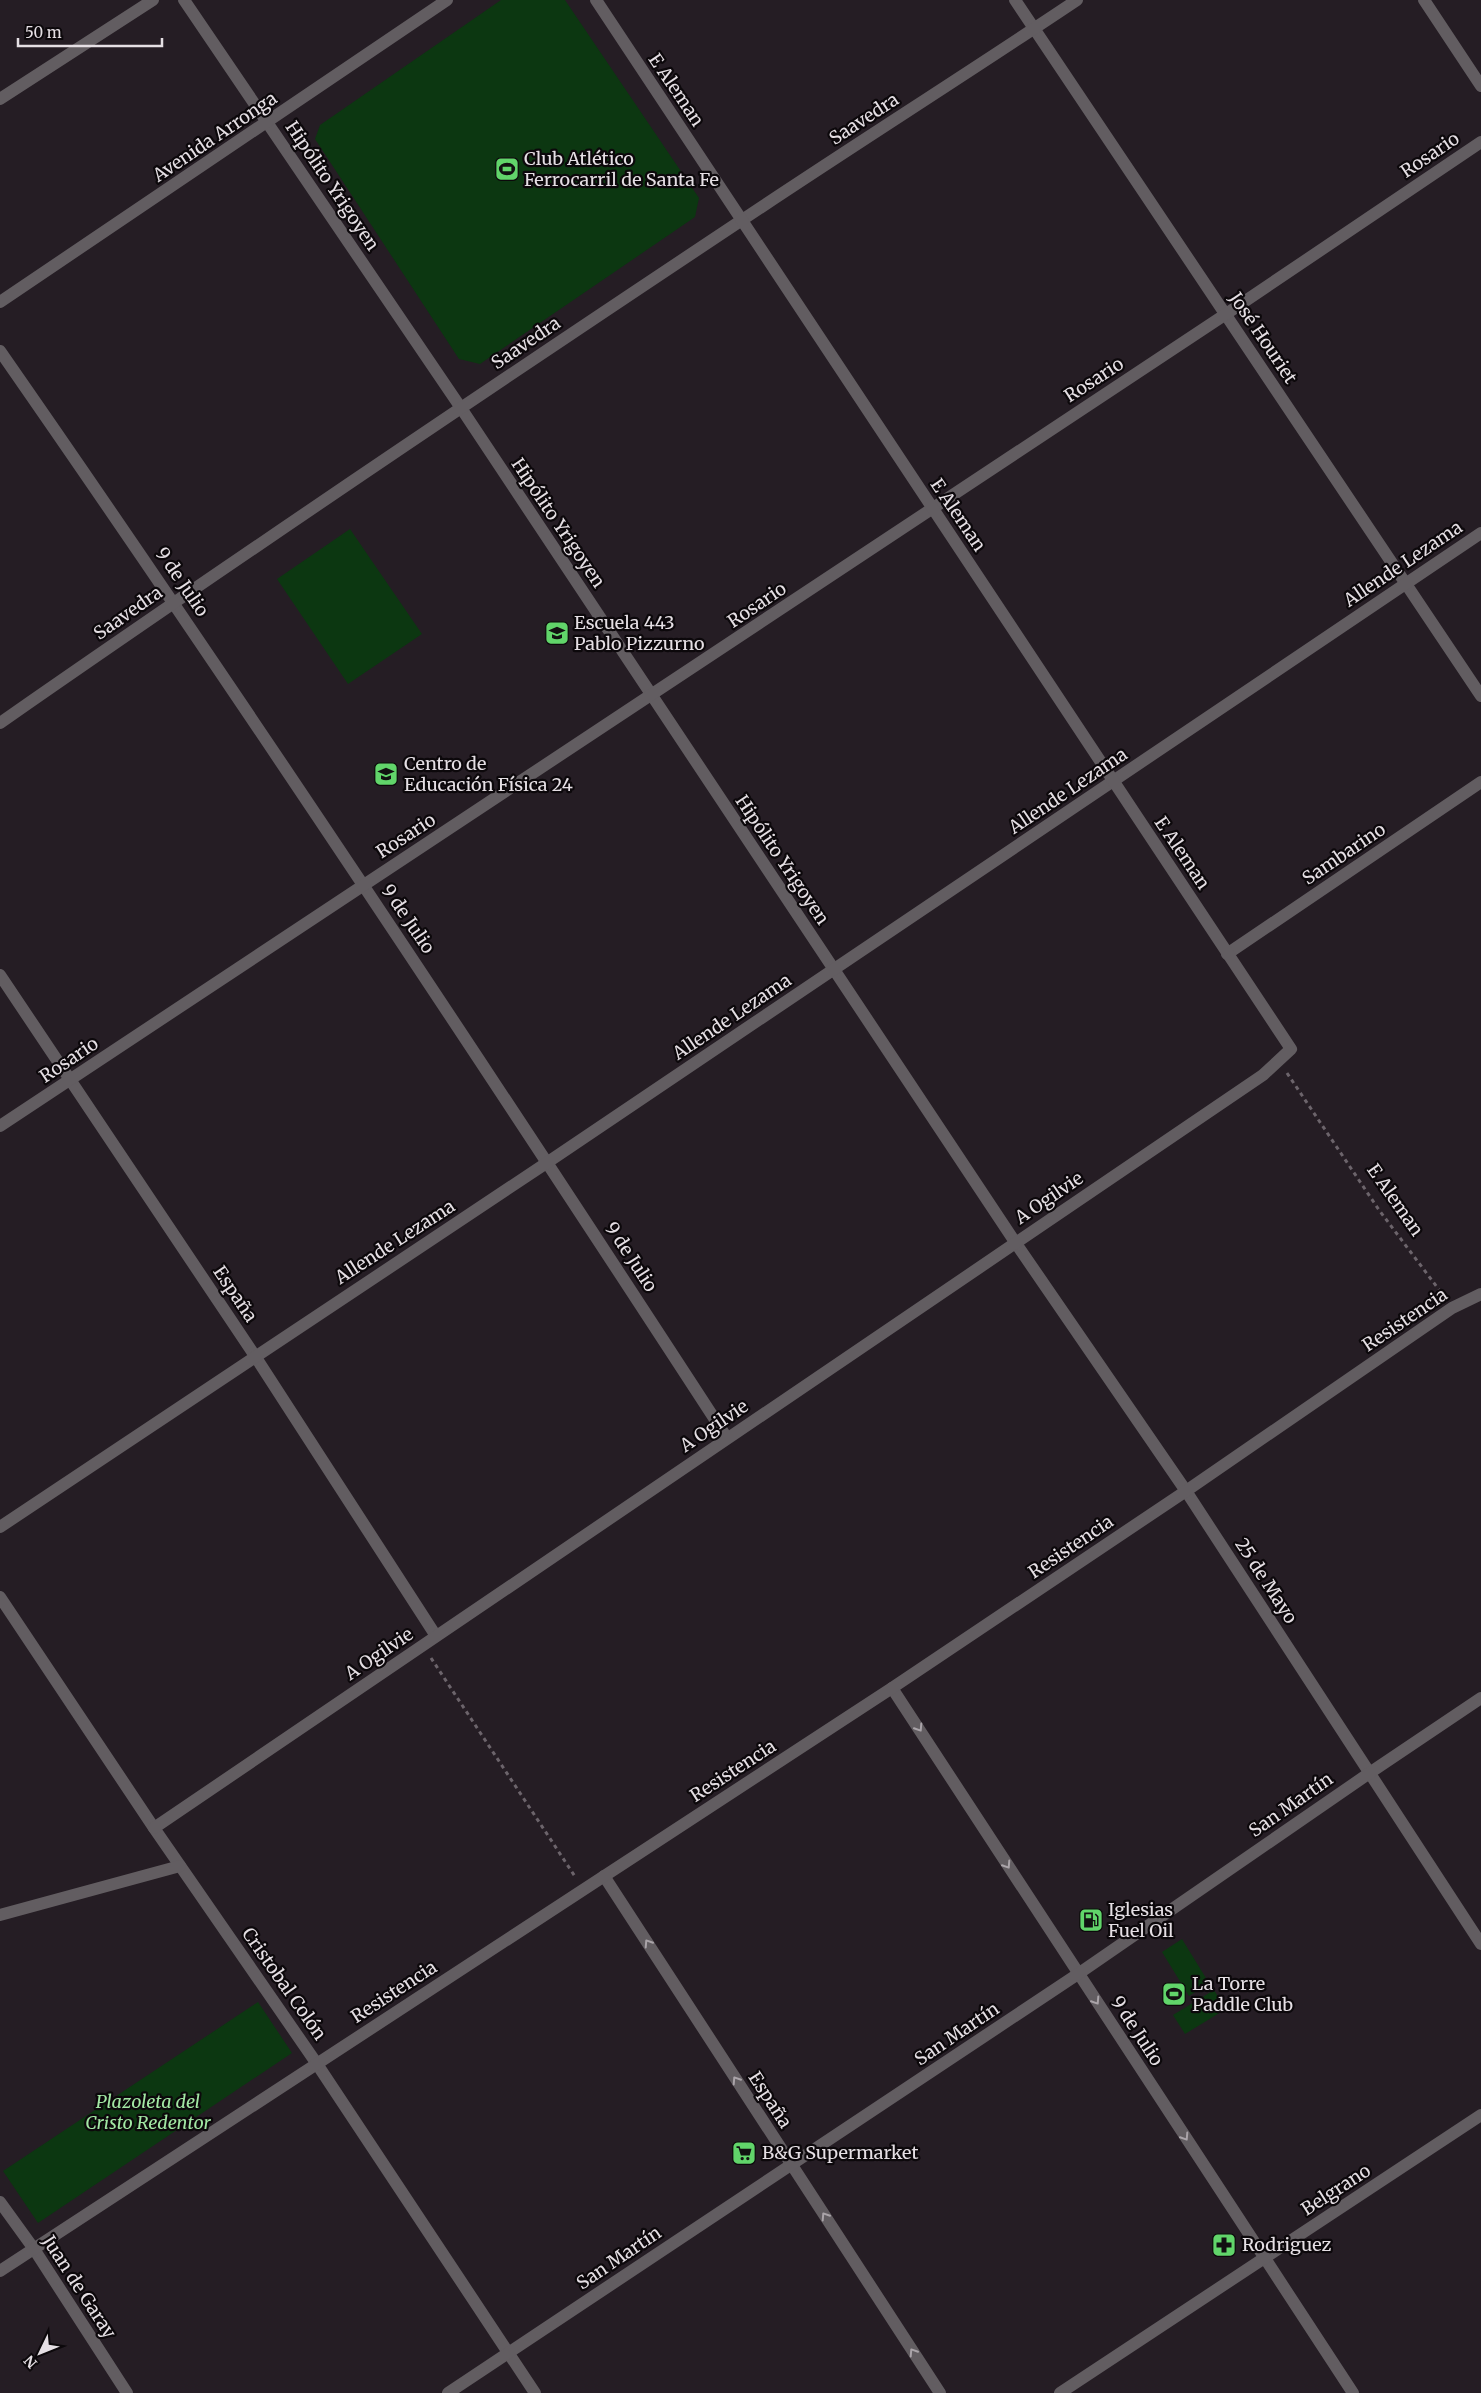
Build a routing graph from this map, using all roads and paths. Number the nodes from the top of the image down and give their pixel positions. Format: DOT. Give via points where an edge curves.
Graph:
graph roads {
  1 [pos="153,0"];
  2 [pos="184,0"];
  3 [pos="448,0"];
  4 [pos="596,0"];
  5 [pos="1014,0"];
  6 [pos="1076,0"];
  7 [pos="1424,0"];
  8 [pos="1034,29"];
  9 [pos="1481,86"];
  10 [pos="0,99"];
  11 [pos="268,123"];
  12 [pos="1481,142"];
  13 [pos="742,220"];
  14 [pos="0,302"];
  15 [pos="1226,314"];
  16 [pos="0,351"];
  17 [pos="461,408"];
  18 [pos="932,508"];
  19 [pos="1481,533"];
  20 [pos="1406,584"];
  21 [pos="174,602"];
  22 [pos="652,696"];
  23 [pos="1481,696"];
  24 [pos="0,723"];
  25 [pos="1113,781"];
  26 [pos="1481,782"];
  27 [pos="364,884"];
  28 [pos="1227,954"];
  29 [pos="834,969"];
  30 [pos="0,975"];
  31 [pos="1291,1049"];
  32 [pos="1279,1060"];
  33 [pos="70,1080"];
  34 [pos="0,1126"];
  35 [pos="548,1162"];
  36 [pos="1014,1242"];
  37 [pos="1481,1293"];
  38 [pos="1452,1308"];
  39 [pos="255,1356"];
  40 [pos="728,1438"];
  41 [pos="1186,1491"];
  42 [pos="0,1527"];
  43 [pos="0,1598"];
  44 [pos="436,1636"];
  45 [pos="422,1646"];
  46 [pos="892,1688"];
  47 [pos="1481,1698"];
  48 [pos="1371,1772"];
  49 [pos="154,1828"];
  50 [pos="180,1866"];
  51 [pos="604,1876"];
  52 [pos="584,1889"];
  53 [pos="0,1914"];
  54 [pos="1481,1944"];
  55 [pos="1078,1974"];
  56 [pos="317,2064"];
  57 [pos="1481,2115"];
  58 [pos="792,2165"];
  59 [pos="0,2202"];
  60 [pos="34,2249"];
  61 [pos="1264,2258"];
  62 [pos="0,2271"];
  63 [pos="508,2353"];
  64 [pos="127,2393"];
  65 [pos="448,2393"];
  66 [pos="535,2393"];
  67 [pos="940,2393"];
  68 [pos="1060,2393"];
  69 [pos="1353,2393"];
  1 -- 10 [label="street"];
  2 -- 11 [label="street, Hipólito Yrigoyen"];
  3 -- 11 [label="street, Avenida Arronga"];
  4 -- 13 [label="street, E Aleman"];
  5 -- 8 [label="street, José Houriet"];
  6 -- 8 [label="street, Saavedra"];
  7 -- 9 [label="street"];
  8 -- 13 [label="street, Saavedra"];
  8 -- 15 [label="street, José Houriet"];
  11 -- 14 [label="street, Avenida Arronga"];
  11 -- 17 [label="street, Hipólito Yrigoyen"];
  12 -- 15 [label="street, Rosario"];
  13 -- 17 [label="street, Saavedra"];
  13 -- 18 [label="street, E Aleman"];
  15 -- 18 [label="street, Rosario"];
  15 -- 20 [label="street, José Houriet"];
  16 -- 21 [label="street, 9 de Julio"];
  17 -- 21 [label="street, Saavedra"];
  17 -- 22 [label="street, Hipólito Yrigoyen"];
  18 -- 22 [label="street, Rosario"];
  18 -- 25 [label="street, E Aleman"];
  19 -- 20 [label="street, Allende Lezama"];
  20 -- 23 [label="street, José Houriet"];
  20 -- 25 [label="street, Allende Lezama"];
  21 -- 24 [label="street, Saavedra"];
  21 -- 27 [label="street, 9 de Julio"];
  22 -- 27 [label="street, Rosario"];
  22 -- 29 [label="street, Hipólito Yrigoyen"];
  25 -- 28 [label="street, E Aleman"];
  25 -- 29 [label="street, Allende Lezama"];
  26 -- 28 [label="street, Sambarino"];
  27 -- 33 [label="street, Rosario"];
  27 -- 35 [label="street, 9 de Julio"];
  28 -- 31 [label="street, E Aleman"];
  29 -- 35 [label="street, Allende Lezama"];
  29 -- 36 [label="street, Hipólito Yrigoyen"];
  30 -- 33 [label="street, España"];
  31 -- 32 [label="street, A Ogilvie"];
  32 -- 36 [label="street, A Ogilvie" via="1263,1075"];
  32 -- 38 [label="path, E Aleman" via="1379,1210"];
  33 -- 34 [label="street, Rosario"];
  33 -- 39 [label="street, España"];
  35 -- 39 [label="street, Allende Lezama"];
  35 -- 40 [label="street, 9 de Julio"];
  36 -- 40 [label="street, A Ogilvie"];
  36 -- 41 [label="street, 25 de Mayo"];
  37 -- 38 [label="street, Resistencia"];
  38 -- 41 [label="street, Resistencia"];
  39 -- 42 [label="street, Allende Lezama"];
  39 -- 44 [label="street, España"];
  40 -- 44 [label="street, A Ogilvie"];
  41 -- 46 [label="street, Resistencia"];
  41 -- 48 [label="street, 25 de Mayo"];
  43 -- 49 [label="street, Cristobal Colón"];
  44 -- 45 [label="street, A Ogilvie"];
  45 -- 49 [label="street, A Ogilvie"];
  45 -- 52 [label="path"];
  46 -- 51 [label="street, Resistencia"];
  46 -- 55 [label="street, 9 de Julio, one-way"];
  47 -- 48 [label="street, San Martín"];
  48 -- 54 [label="street, 25 de Mayo"];
  48 -- 55 [label="street, San Martín"];
  49 -- 50 [label="street, Cristobal Colón"];
  50 -- 53 [label="street"];
  50 -- 56 [label="street, Cristobal Colón"];
  51 -- 52 [label="street, Resistencia"];
  58 -- 51 [label="street, España, one-way"];
  52 -- 56 [label="street, Resistencia"];
  55 -- 58 [label="street, San Martín"];
  55 -- 61 [label="street, 9 de Julio, one-way"];
  56 -- 60 [label="street, Resistencia"];
  56 -- 63 [label="street, Cristobal Colón"];
  57 -- 61 [label="street, Belgrano"];
  58 -- 63 [label="street, San Martín"];
  67 -- 58 [label="street, España, one-way"];
  59 -- 60 [label="street, Juan de Garay"];
  60 -- 62 [label="street, Resistencia"];
  60 -- 64 [label="street, Juan de Garay"];
  61 -- 68 [label="street, Belgrano"];
  61 -- 69 [label="street, 9 de Julio"];
  63 -- 65 [label="street, San Martín"];
  63 -- 66 [label="street, Cristobal Colón"];
}
